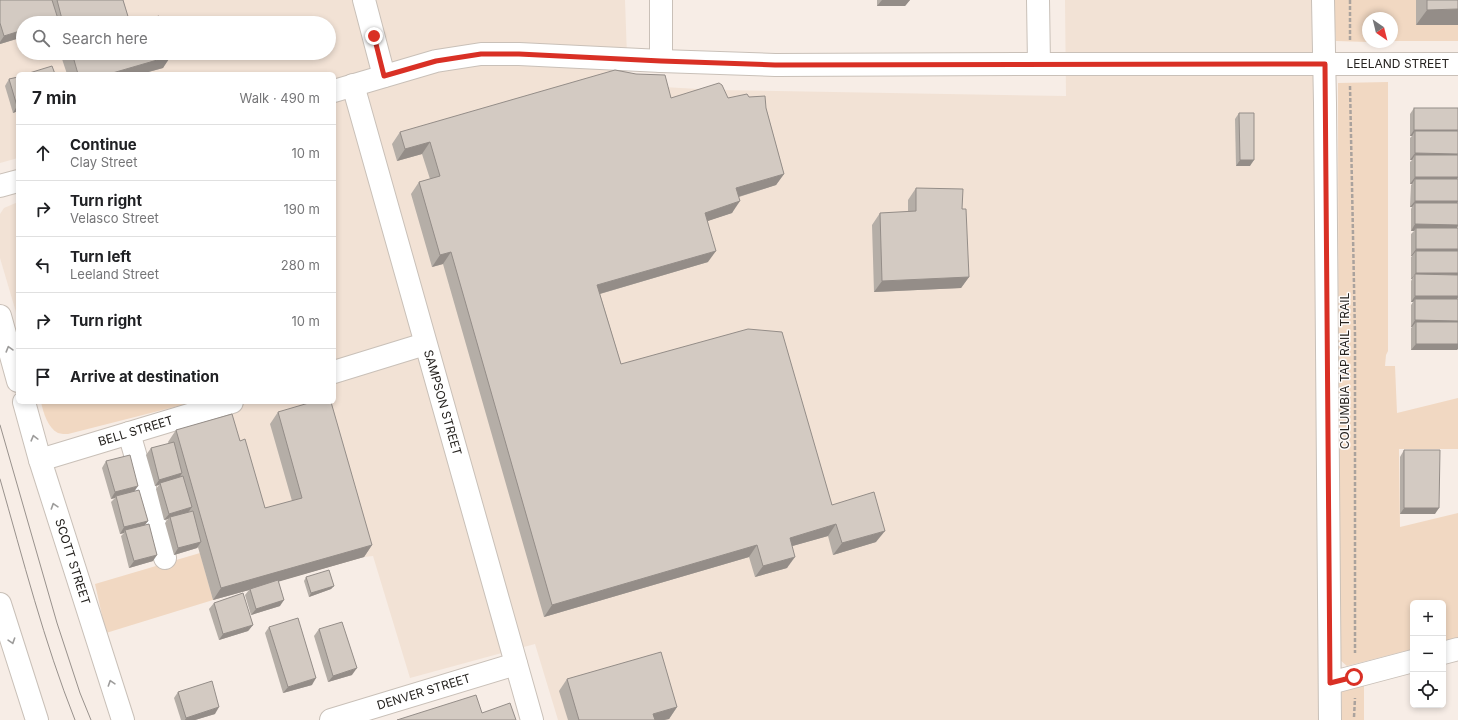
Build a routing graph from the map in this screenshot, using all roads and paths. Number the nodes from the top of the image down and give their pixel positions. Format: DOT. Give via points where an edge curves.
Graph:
graph roads {
  1 [pos="364,0"];
  2 [pos="661,0"];
  3 [pos="1038,0"];
  4 [pos="1323,0"];
  5 [pos="1350,0"];
  6 [pos="1350,43"];
  7 [pos="661,61"];
  8 [pos="1039,64"];
  9 [pos="1325,64"];
  10 [pos="1458,64"];
  11 [pos="384,76"];
  12 [pos="1350,80"];
  13 [pos="343,88"];
  14 [pos="16,182"];
  15 [pos="0,186"];
  16 [pos="0,316"];
  17 [pos="426,344"];
  18 [pos="336,371"];
  19 [pos="16,374"];
  20 [pos="25,404"];
  21 [pos="225,404"];
  22 [pos="129,433"];
  23 [pos="40,460"];
  24 [pos="165,558"];
  25 [pos="0,604"];
  26 [pos="1458,649"];
  27 [pos="1446,652"];
  28 [pos="1355,653"];
  29 [pos="1410,662"];
  30 [pos="516,664"];
  31 [pos="1330,683"];
  32 [pos="1355,690"];
  33 [pos="38,720"];
  34 [pos="123,720"];
  35 [pos="331,720"];
  36 [pos="532,720"];
  37 [pos="1330,720"];
  38 [pos="1354,720"];
  1 -- 11 [label="main road"];
  2 -- 7 [label="main road"];
  3 -- 8 [label="main road"];
  4 -- 9 [label="main road"];
  5 -- 6 [label="path"];
  7 -- 8 [label="main road, LEELAND STREET" via="775,65"];
  7 -- 11 [label="main road, LEELAND STREET" via="481,54 436,61"];
  8 -- 9 [label="main road, LEELAND STREET"];
  9 -- 10 [label="main road, LEELAND STREET"];
  9 -- 31 [label="main road"];
  11 -- 13 [label="main road, LEELAND STREET"];
  12 -- 28 [label="path, COLUMBIA TAP RAIL TRAIL" via="1355,342"];
  13 -- 17 [label="main road, SAMPSON STREET"];
  14 -- 15 [label="main road"];
  19 -- 16 [label="main road, one-way"];
  17 -- 18 [label="main road"];
  17 -- 30 [label="main road, SAMPSON STREET"];
  23 -- 20 [label="main road, SCOTT STREET, one-way"];
  21 -- 22 [label="main road, BELL STREET"];
  22 -- 23 [label="main road, BELL STREET"];
  22 -- 24 [label="main road"];
  34 -- 23 [label="main road, SCOTT STREET, one-way"];
  25 -- 33 [label="main road, one-way"];
  26 -- 27 [label="main road"];
  29 -- 31 [label="main road"];
  30 -- 35 [label="main road, DENVER STREET"];
  30 -- 36 [label="main road, SAMPSON STREET"];
  31 -- 37 [label="main road"];
  32 -- 38 [label="path"];
}
